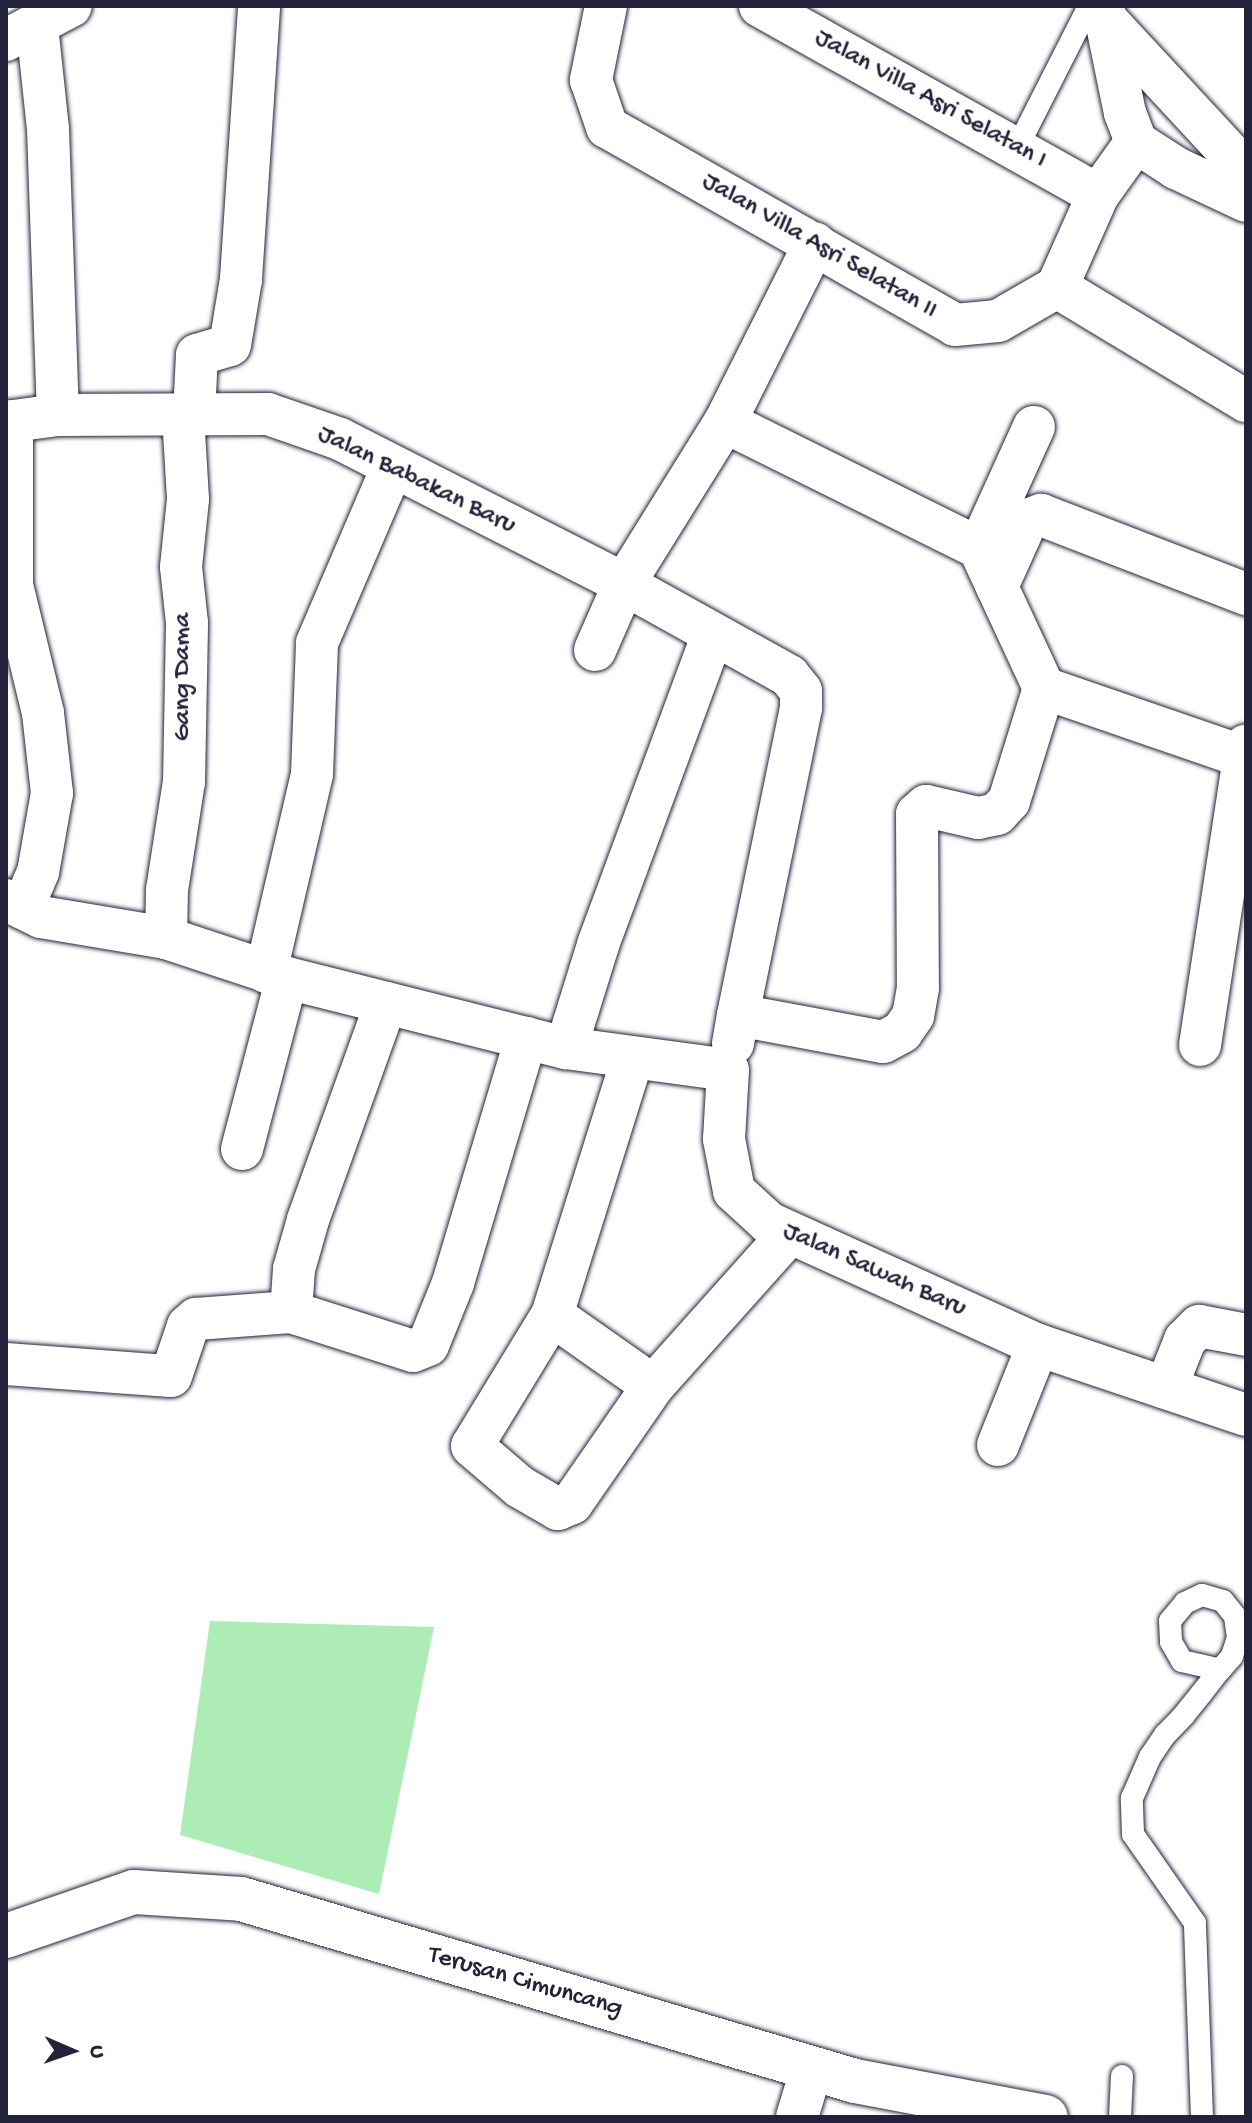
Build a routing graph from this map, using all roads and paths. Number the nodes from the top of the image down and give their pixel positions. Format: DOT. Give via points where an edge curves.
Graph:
graph roads {
  1 [pos="259,6"];
  2 [pos="606,6"];
  3 [pos="760,6"];
  4 [pos="1101,12"];
  5 [pos="38,24"];
  6 [pos="1136,142"];
  7 [pos="1018,146"];
  8 [pos="1244,187"];
  9 [pos="1098,195"];
  10 [pos="815,243"];
  11 [pos="1057,287"];
  12 [pos="1246,401"];
  13 [pos="189,414"];
  14 [pos="58,415"];
  15 [pos="9,421"];
  16 [pos="725,422"];
  17 [pos="1034,427"];
  18 [pos="392,468"];
  19 [pos="979,548"];
  20 [pos="624,584"];
  21 [pos="997,587"];
  22 [pos="1246,594"];
  23 [pos="713,634"];
  24 [pos="595,650"];
  25 [pos="1044,688"];
  26 [pos="1245,752"];
  27 [pos="1236,877"];
  28 [pos="14,904"];
  29 [pos="166,938"];
  30 [pos="276,975"];
  31 [pos="386,1003"];
  32 [pos="738,1015"];
  33 [pos="526,1038"];
  34 [pos="1200,1045"];
  35 [pos="566,1048"];
  36 [pos="632,1060"];
  37 [pos="728,1070"];
  38 [pos="242,1149"];
  39 [pos="788,1235"];
  40 [pos="291,1312"];
  41 [pos="552,1315"];
  42 [pos="1246,1335"];
  43 [pos="1038,1345"];
  44 [pos="6,1364"];
  45 [pos="653,1386"];
  46 [pos="1166,1388"];
  47 [pos="1246,1415"];
  48 [pos="998,1445"];
  49 [pos="1220,1670"];
  50 [pos="6,1936"];
  51 [pos="812,2068"];
  52 [pos="1122,2076"];
  53 [pos="797,2117"];
  54 [pos="1046,2117"];
  55 [pos="1120,2117"];
  56 [pos="1202,2117"];
  1 -- 13 [label="street, Gang Dama" via="239,292 230,345 197,355"];
  2 -- 10 [label="street, Jalan Villa Asri Selatan II" via="591,80 607,127"];
  3 -- 7 [label="street, Jalan Villa Asri Selatan I"];
  4 -- 6 [label="street"];
  4 -- 7 [label="lane"];
  4 -- 8 [label="street"];
  5 -- 14 [label="street" via="48,129"];
  6 -- 8 [label="street" via="1176,168"];
  6 -- 9 [label="street"];
  7 -- 9 [label="street, Jalan Villa Asri Selatan I"];
  9 -- 11 [label="street"];
  10 -- 11 [label="street, Jalan Villa Asri Selatan II" via="955,325 998,321"];
  10 -- 16 [label="street"];
  11 -- 12 [label="street"];
  13 -- 14 [label="street, Jalan Babakan Baru"];
  13 -- 18 [label="street, Jalan Babakan Baru" via="268,414 340,439"];
  13 -- 29 [label="street, Gang Dama" via="181,567 187,623 184,782 167,890"];
  14 -- 15 [label="street, Jalan Babakan Baru"];
  15 -- 28 [label="street" via="12,585 43,713 52,793 38,872"];
  16 -- 19 [label="street"];
  16 -- 20 [label="street"];
  17 -- 19 [label="street"];
  18 -- 20 [label="street, Jalan Babakan Baru"];
  18 -- 30 [label="street" via="317,643 312,774"];
  19 -- 21 [label="street"];
  20 -- 23 [label="street, Jalan Babakan Baru"];
  20 -- 24 [label="street"];
  21 -- 22 [label="street" via="1027,520 1041,515"];
  21 -- 25 [label="street"];
  23 -- 32 [label="street, Jalan Sawah Baru" via="789,676 801,691 797,735"];
  23 -- 35 [label="street" via="599,942"];
  25 -- 26 [label="street"];
  25 -- 32 [label="street" via="1009,801 997,814 978,818 926,806 917,814 918,988 913,1016 902,1032 883,1042"];
  26 -- 27 [label="street"];
  27 -- 34 [label="street"];
  28 -- 29 [label="street" via="41,917"];
  29 -- 30 [label="street"];
  30 -- 31 [label="street"];
  30 -- 38 [label="street"];
  31 -- 33 [label="street"];
  31 -- 40 [label="street" via="308,1220 294,1269"];
  32 -- 37 [label="street, Jalan Sawah Baru"];
  33 -- 35 [label="street"];
  33 -- 40 [label="street" via="453,1283 428,1345 413,1351"];
  35 -- 36 [label="street"];
  36 -- 37 [label="street"];
  36 -- 41 [label="street"];
  37 -- 39 [label="street, Jalan Sawah Baru" via="724,1139 734,1191"];
  39 -- 43 [label="street, Jalan Sawah Baru"];
  39 -- 45 [label="street"];
  40 -- 44 [label="street" via="196,1319 188,1326 171,1376"];
  41 -- 45 [label="street"];
  41 -- 45 [label="street" via="472,1446 520,1487 558,1509 572,1503"];
  42 -- 46 [label="street" via="1199,1326 1185,1340"];
  43 -- 46 [label="street, Jalan Sawah Baru"];
  43 -- 48 [label="street"];
  46 -- 47 [label="street, Jalan Sawah Baru"];
  49 -- 56 [label="lane" via="1165,1735 1132,1798 1133,1834 1195,1923"];
  50 -- 51 [label="street, Terusan Cimuncang" via="134,1892 241,1899"];
  51 -- 53 [label="street"];
  51 -- 54 [label="street, Terusan Cimuncang" via="886,2088"];
  52 -- 55 [label="lane"];
}
